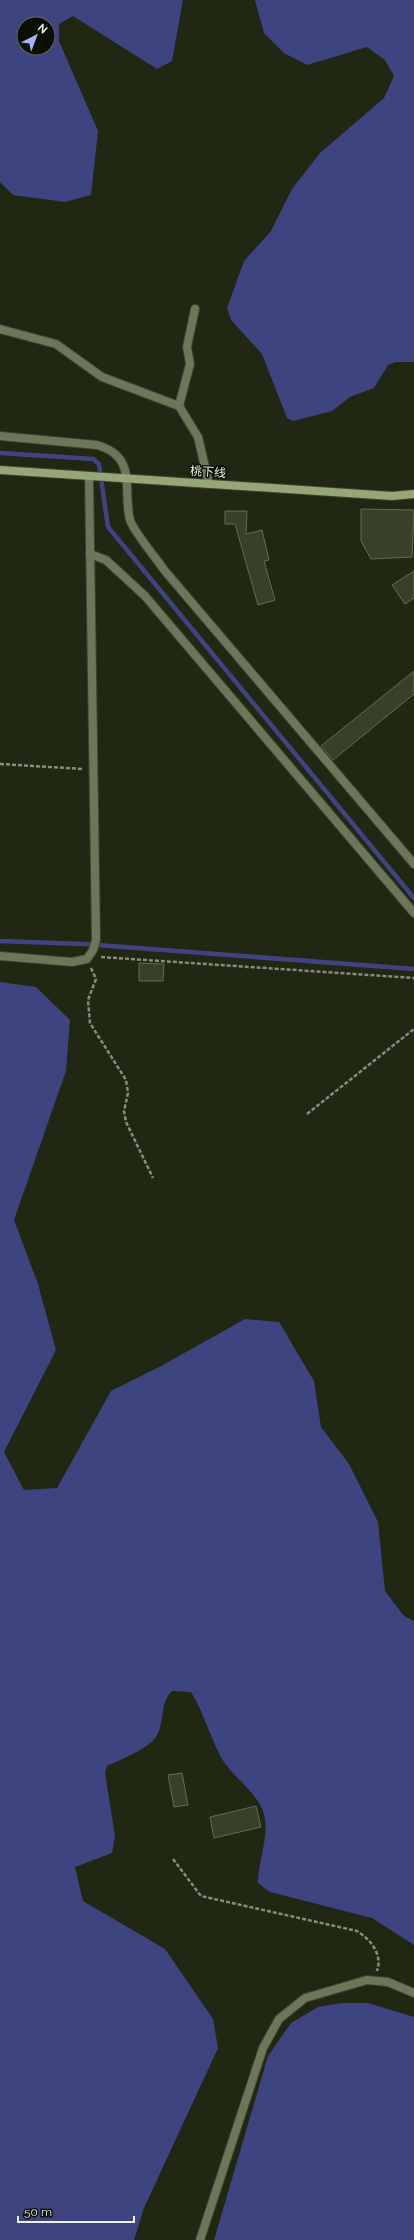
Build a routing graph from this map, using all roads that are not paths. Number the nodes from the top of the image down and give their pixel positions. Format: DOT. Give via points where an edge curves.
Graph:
graph roads {
  1 [pos="194,309"];
  2 [pos="0,329"];
  3 [pos="179,406"];
  4 [pos="0,436"];
  5 [pos="0,470"];
  6 [pos="89,476"];
  7 [pos="128,478"];
  8 [pos="209,484"];
  9 [pos="414,494"];
  10 [pos="90,554"];
  11 [pos="414,864"];
  12 [pos="414,913"];
  13 [pos="0,956"];
  14 [pos="414,1993"];
  15 [pos="200,2240"];
  1 -- 3 [label="street" via="187,347 190,364"];
  2 -- 3 [label="street" via="56,344 102,377"];
  3 -- 8 [label="street" via="198,438"];
  4 -- 7 [label="street" via="109,448 118,456"];
  5 -- 6 [label="main road, 桃下线"];
  6 -- 7 [label="main road, 桃下线"];
  6 -- 10 [label="street"];
  7 -- 8 [label="main road, 桃下线"];
  7 -- 11 [label="street" via="130,521 165,571"];
  8 -- 9 [label="main road, 桃下线" via="392,496"];
  10 -- 12 [label="street" via="106,560 145,596"];
  10 -- 13 [label="street" via="96,940 87,959 72,962"];
  14 -- 15 [label="street" via="388,1982 367,1980 305,1998 279,2019 263,2048"];
}
